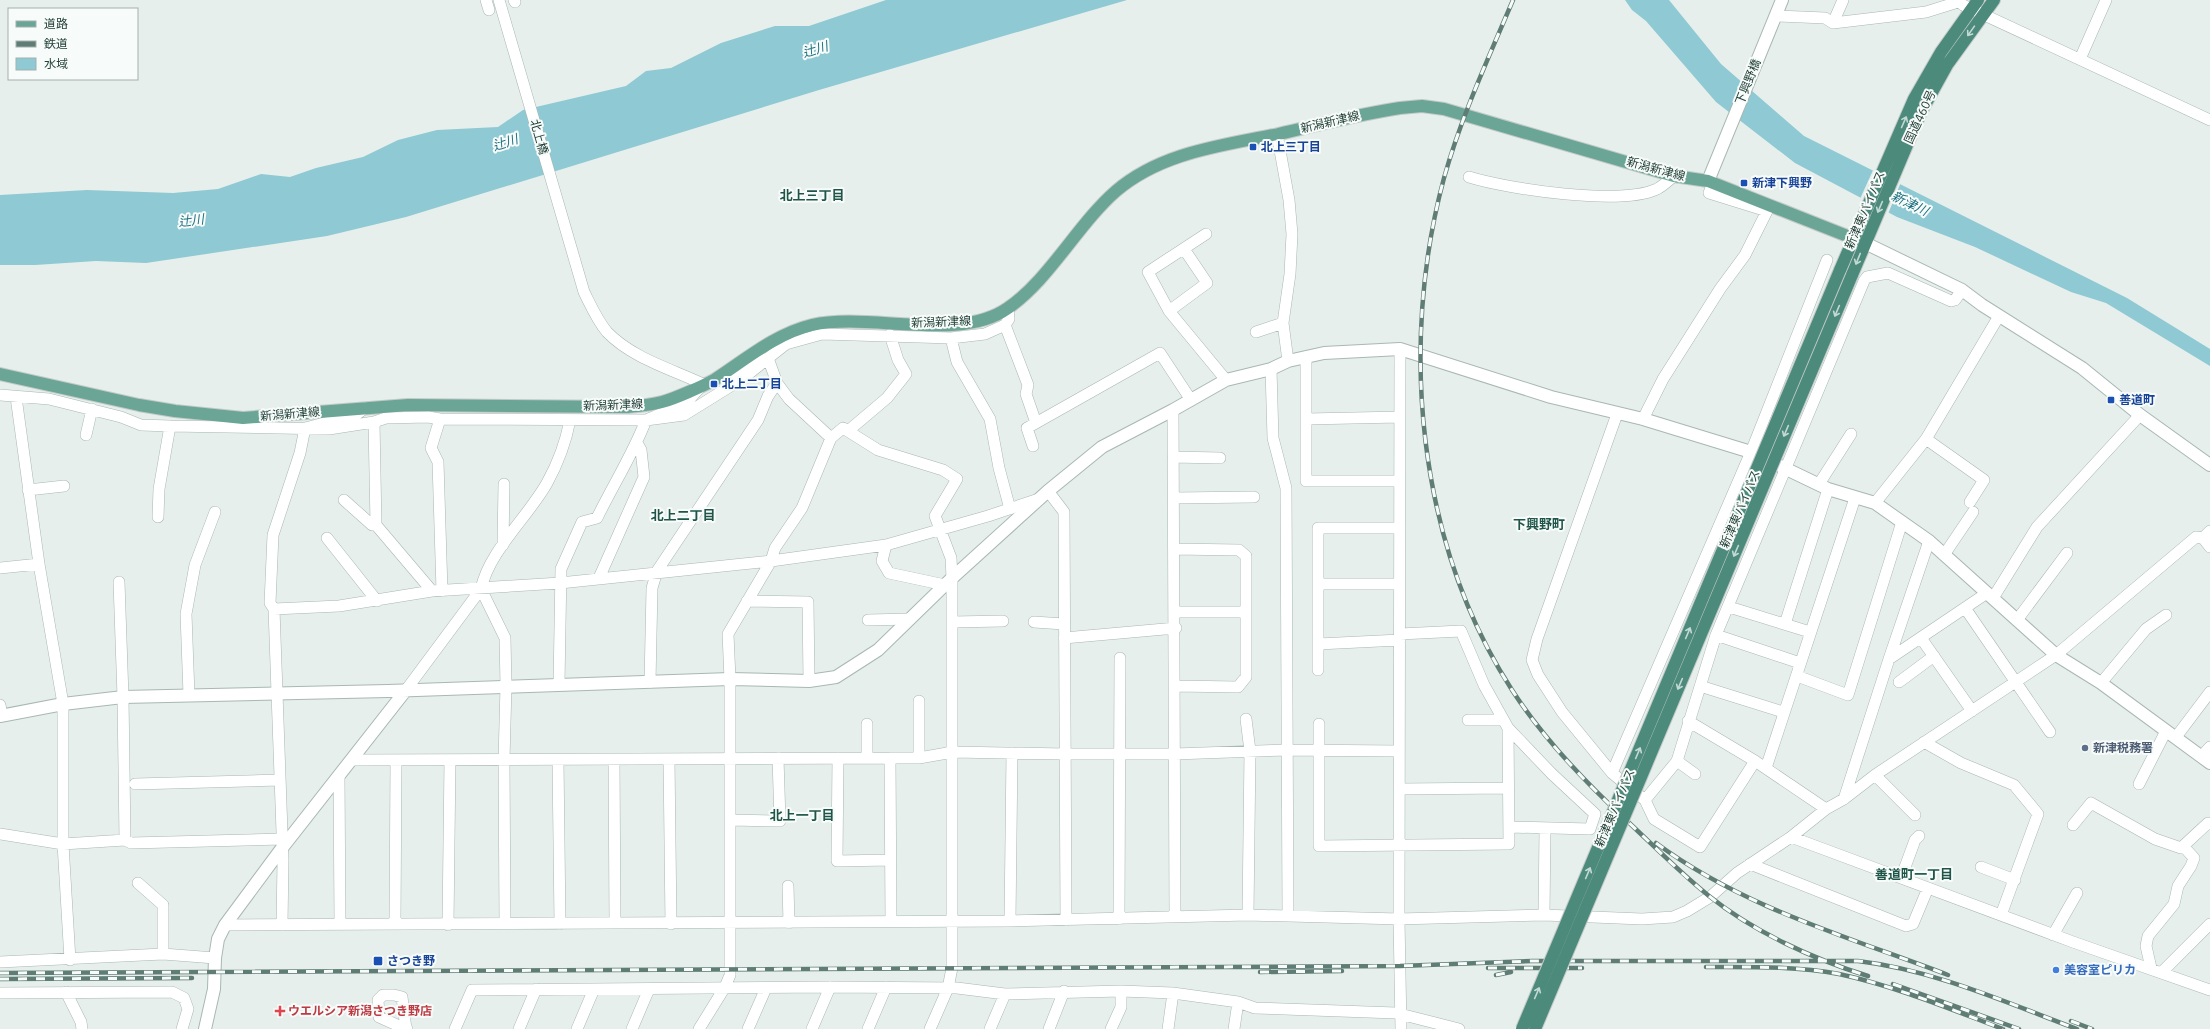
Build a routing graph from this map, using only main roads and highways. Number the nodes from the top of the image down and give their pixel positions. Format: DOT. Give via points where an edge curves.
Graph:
graph roads {
  1 [pos="1994,0"];
  2 [pos="1974,4"];
  3 [pos="1894,160"];
  4 [pos="1853,239"];
  5 [pos="1865,244"];
  6 [pos="0,374"];
  7 [pos="1522,1029"];
  8 [pos="1535,1029"];
  1 -- 3 [label="highway, 国道460号, one-way" via="1933,88"];
  3 -- 2 [label="highway, 新津東バイパス, one-way" via="1927,74"];
  3 -- 4 [label="highway, 新津東バイパス" via="1860,221"];
  3 -- 5 [label="highway, 国道460号, one-way"];
  4 -- 5 [label="main road, 新潟新津線"];
  4 -- 6 [label="main road, 新潟新津線" via="1711,182 1674,176 1471,116 1422,106 1377,111 1227,143 1179,156 1138,176 1117,191 1030,288 1008,308 991,317 974,322 945,324 842,322 813,325 791,332 764,346 707,383 664,402 628,407 366,407 243,418 139,405"];
  7 -- 4 [label="highway, 新津東バイパス, one-way, bridge"];
  5 -- 8 [label="highway, 新津東バイパス, one-way, bridge"];
}
